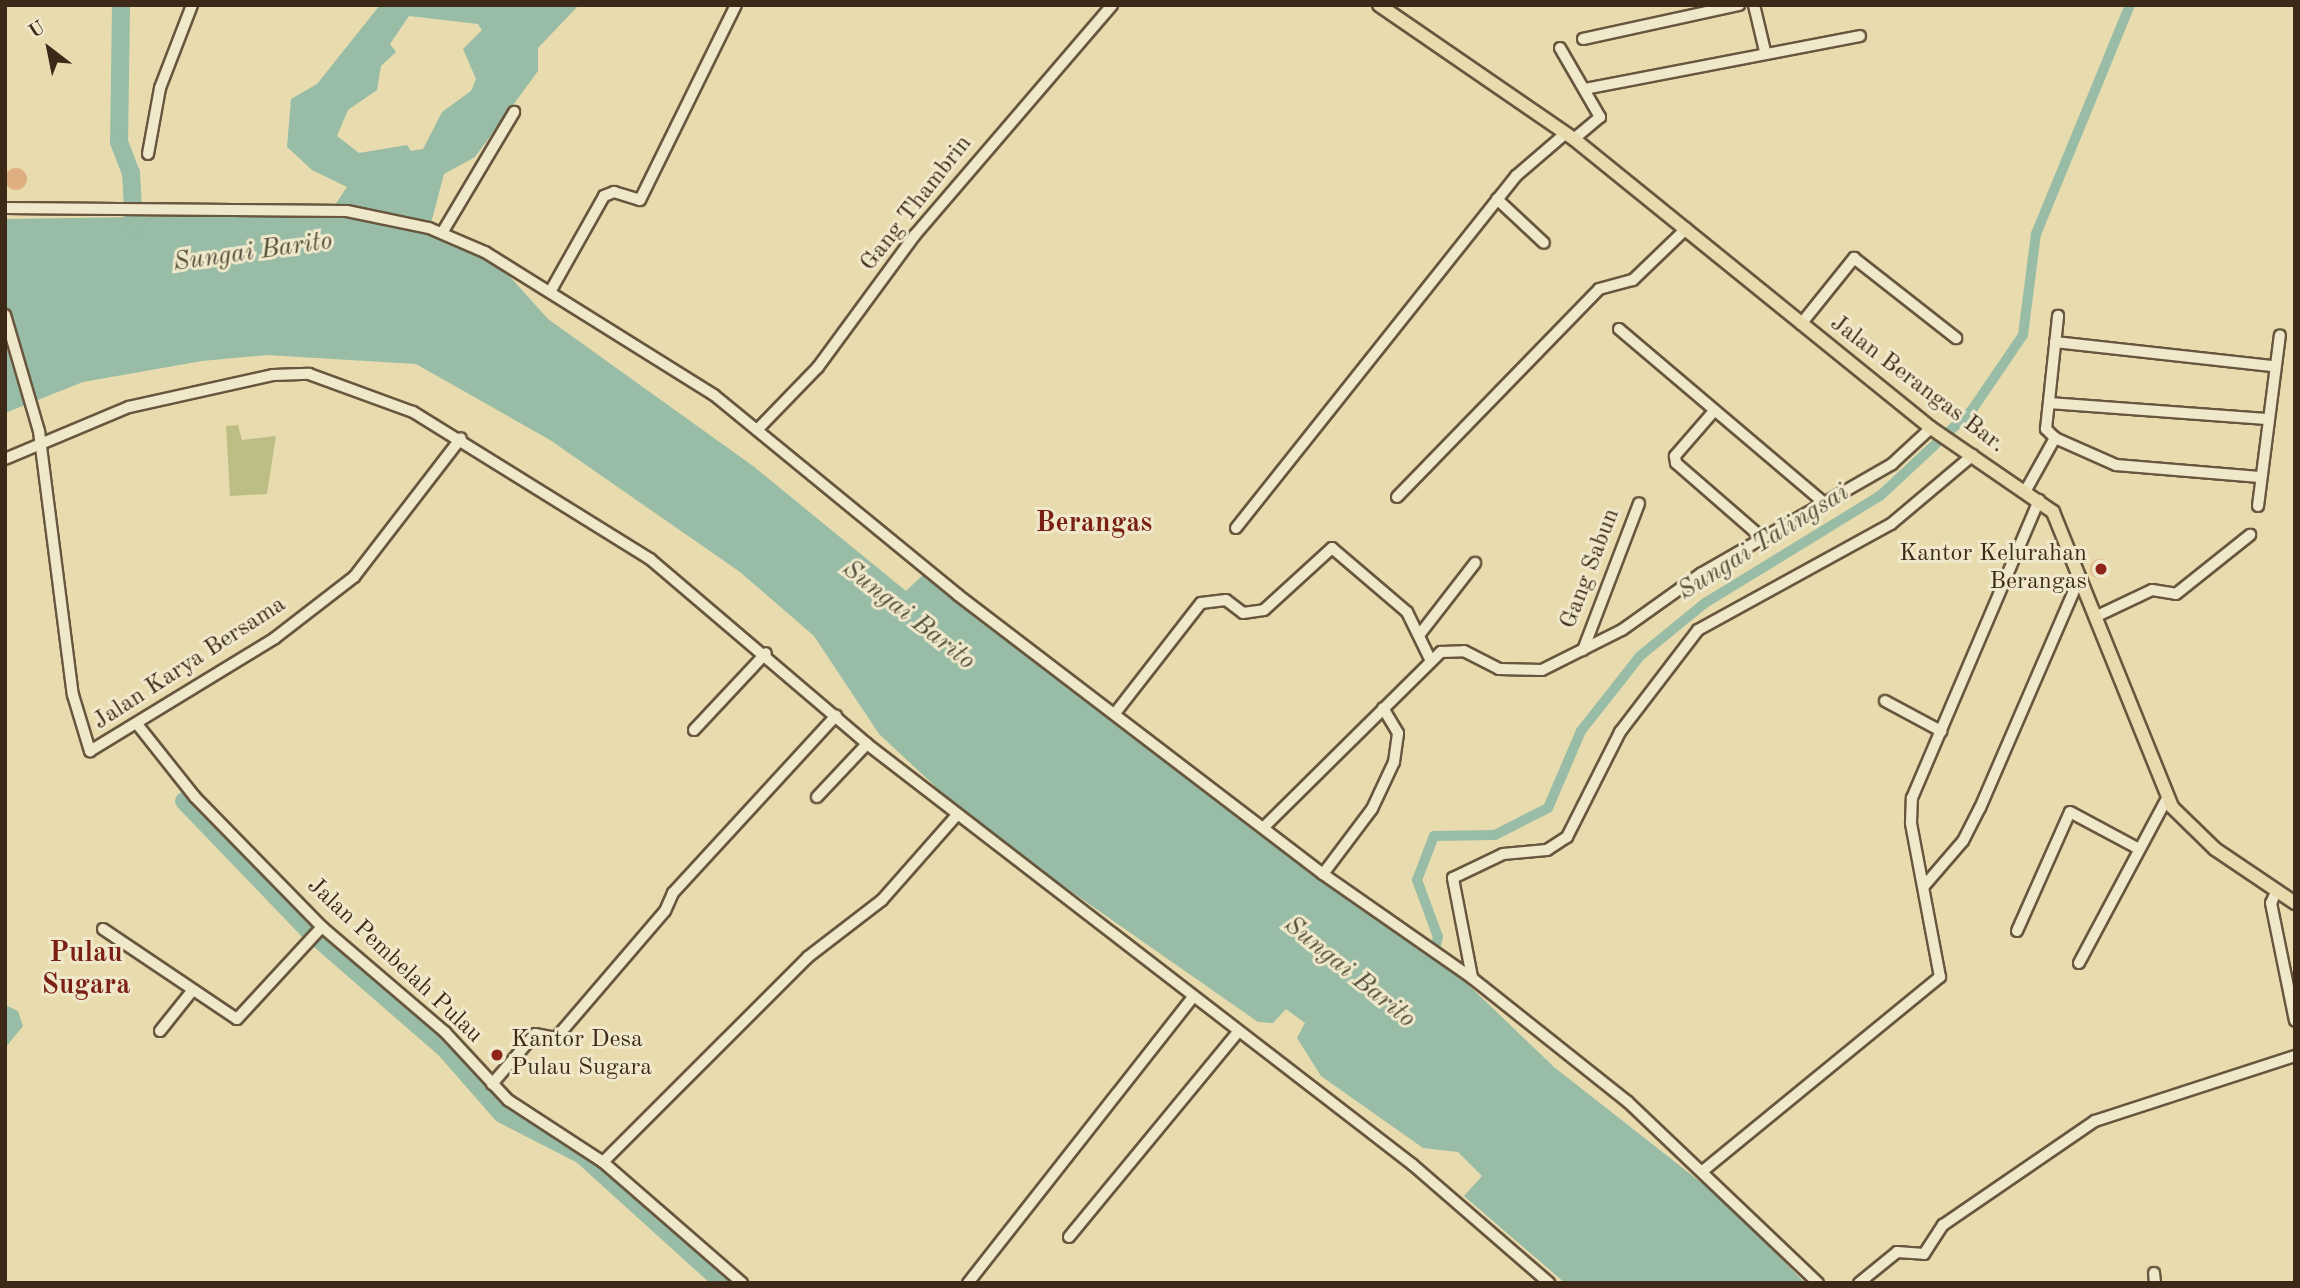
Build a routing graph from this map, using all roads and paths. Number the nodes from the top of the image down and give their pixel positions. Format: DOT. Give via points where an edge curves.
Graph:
graph roads {
  1 [pos="192,5"];
  2 [pos="736,5"];
  3 [pos="1112,5"];
  4 [pos="1378,5"];
  5 [pos="1739,5"];
  6 [pos="1754,5"];
  7 [pos="1860,36"];
  8 [pos="1583,38"];
  9 [pos="1560,48"];
  10 [pos="1765,51"];
  11 [pos="1585,89"];
  12 [pos="514,112"];
  13 [pos="1570,136"];
  14 [pos="148,154"];
  15 [pos="1497,200"];
  16 [pos="5,208"];
  17 [pos="1686,229"];
  18 [pos="442,233"];
  19 [pos="1544,243"];
  20 [pos="550,292"];
  21 [pos="5,315"];
  22 [pos="2058,316"];
  23 [pos="1801,324"];
  24 [pos="1619,329"];
  25 [pos="2280,335"];
  26 [pos="1956,338"];
  27 [pos="2055,342"];
  28 [pos="2272,366"];
  29 [pos="2049,403"];
  30 [pos="1714,411"];
  31 [pos="2266,419"];
  32 [pos="757,430"];
  33 [pos="1934,430"];
  34 [pos="39,437"];
  35 [pos="461,438"];
  36 [pos="2055,438"];
  37 [pos="1968,452"];
  38 [pos="5,459"];
  39 [pos="2260,477"];
  40 [pos="2026,490"];
  41 [pos="1397,496"];
  42 [pos="2039,500"];
  43 [pos="1822,501"];
  44 [pos="1639,503"];
  45 [pos="2258,506"];
  46 [pos="1236,528"];
  47 [pos="2250,535"];
  48 [pos="1761,537"];
  49 [pos="1475,563"];
  50 [pos="2080,577"];
  51 [pos="2095,617"];
  52 [pos="1420,634"];
  53 [pos="1583,650"];
  54 [pos="766,653"];
  55 [pos="1430,659"];
  56 [pos="1885,701"];
  57 [pos="1382,708"];
  58 [pos="1115,712"];
  59 [pos="836,716"];
  60 [pos="137,724"];
  61 [pos="694,730"];
  62 [pos="1941,732"];
  63 [pos="867,744"];
  64 [pos="817,797"];
  65 [pos="2167,798"];
  66 [pos="956,816"];
  67 [pos="1264,827"];
  68 [pos="2137,848"];
  69 [pos="1323,874"];
  70 [pos="1924,885"];
  71 [pos="2276,892"];
  72 [pos="2295,903"];
  73 [pos="103,929"];
  74 [pos="320,930"];
  75 [pos="2017,931"];
  76 [pos="2079,963"];
  77 [pos="1469,976"];
  78 [pos="192,991"];
  79 [pos="1193,998"];
  80 [pos="2295,1021"];
  81 [pos="160,1031"];
  82 [pos="1238,1031"];
  83 [pos="2295,1056"];
  84 [pos="492,1084"];
  85 [pos="603,1162"];
  86 [pos="1704,1170"];
  87 [pos="1069,1237"];
  88 [pos="742,1283"];
  89 [pos="968,1283"];
  90 [pos="1549,1283"];
  91 [pos="1818,1283"];
  92 [pos="1859,1283"];
  1 -- 14 [label="street" via="160,88"];
  2 -- 20 [label="street" via="640,200 614,192 604,196"];
  3 -- 32 [label="street, Gang Thambrin" via="915,235 818,367"];
  4 -- 13 [label="main road, Jalan Berangas Bar."];
  5 -- 8 [label="street"];
  6 -- 10 [label="street"];
  7 -- 10 [label="street"];
  9 -- 11 [label="street"];
  10 -- 11 [label="street"];
  11 -- 13 [label="street" via="1600,117"];
  12 -- 18 [label="street"];
  13 -- 15 [label="street"];
  13 -- 17 [label="main road, Jalan Berangas Bar."];
  15 -- 19 [label="street"];
  15 -- 46 [label="street"];
  16 -- 18 [label="street" via="98,212 280,207 347,211"];
  17 -- 23 [label="main road, Jalan Berangas Bar."];
  17 -- 41 [label="street" via="1633,280 1599,289"];
  18 -- 20 [label="street"];
  20 -- 32 [label="street" via="715,395"];
  21 -- 34 [label="street"];
  22 -- 27 [label="street"];
  23 -- 26 [label="street" via="1854,258"];
  23 -- 33 [label="main road, Jalan Berangas Bar."];
  24 -- 30 [label="street"];
  25 -- 28 [label="street"];
  27 -- 28 [label="street"];
  27 -- 29 [label="street"];
  28 -- 31 [label="street"];
  29 -- 31 [label="street"];
  29 -- 36 [label="street" via="2046,429"];
  30 -- 43 [label="street"];
  30 -- 48 [label="street" via="1675,456 1676,463"];
  31 -- 39 [label="street"];
  32 -- 58 [label="street" via="958,595"];
  33 -- 37 [label="main road, Jalan Berangas Bar."];
  33 -- 43 [label="street" via="1892,464"];
  34 -- 35 [label="street" via="143,403 290,373 369,393"];
  34 -- 38 [label="street"];
  34 -- 60 [label="street, Jalan Karya Bersama" via="84,747 94,751"];
  35 -- 54 [label="street" via="650,559"];
  35 -- 60 [label="street, Jalan Karya Bersama" via="362,571 275,638"];
  36 -- 39 [label="street" via="2116,465"];
  36 -- 40 [label="street"];
  37 -- 40 [label="main road, Jalan Berangas Bar."];
  37 -- 77 [label="street" via="1891,524 1698,630 1619,732 1567,837 1547,850 1503,854 1453,878"];
  39 -- 45 [label="street"];
  40 -- 42 [label="main road, Jalan Berangas Bar."];
  42 -- 50 [label="main road, Jalan Berangas Bar." via="2060,525"];
  42 -- 62 [label="street"];
  43 -- 48 [label="street"];
  44 -- 53 [label="street, Gang Sabun"];
  47 -- 51 [label="street" via="2176,594 2152,590"];
  48 -- 53 [label="street" via="1661,607"];
  49 -- 52 [label="street"];
  50 -- 51 [label="main road, Jalan Berangas Bar."];
  50 -- 70 [label="street" via="1980,808 1963,841"];
  51 -- 65 [label="main road, Jalan Berangas Bar."];
  52 -- 55 [label="street"];
  52 -- 58 [label="street" via="1407,612 1332,548 1264,610 1243,613 1226,600 1201,603"];
  53 -- 55 [label="street" via="1533,672 1499,670 1455,648"];
  54 -- 59 [label="street"];
  54 -- 61 [label="street"];
  55 -- 57 [label="street"];
  56 -- 62 [label="street"];
  57 -- 67 [label="street"];
  57 -- 69 [label="street" via="1398,733 1394,762 1372,809"];
  58 -- 67 [label="street"];
  59 -- 63 [label="street"];
  59 -- 84 [label="street" via="673,893 665,911 556,1038 535,1034"];
  60 -- 74 [label="street, Jalan Pembelah Pulau" via="195,797"];
  62 -- 70 [label="street" via="1909,810"];
  63 -- 64 [label="street"];
  63 -- 66 [label="street"];
  65 -- 68 [label="street"];
  65 -- 71 [label="main road, Jalan Berangas Bar." via="2193,831"];
  66 -- 79 [label="street"];
  66 -- 85 [label="street" via="882,900 808,957"];
  67 -- 69 [label="street"];
  68 -- 75 [label="street" via="2070,812"];
  68 -- 76 [label="street"];
  69 -- 77 [label="street"];
  70 -- 86 [label="street" via="1942,962 1936,982"];
  71 -- 72 [label="main road, Jalan Berangas Bar."];
  71 -- 80 [label="street" via="2271,903"];
  73 -- 78 [label="street"];
  74 -- 78 [label="street" via="237,1019"];
  74 -- 84 [label="street, Jalan Pembelah Pulau" via="444,1032"];
  77 -- 86 [label="street"];
  78 -- 81 [label="street"];
  79 -- 82 [label="street"];
  79 -- 89 [label="street"];
  82 -- 87 [label="street"];
  82 -- 90 [label="street" via="1413,1165"];
  83 -- 92 [label="street" via="2095,1121 1943,1225 1924,1254 1897,1252"];
  84 -- 85 [label="street, Jalan Pembelah Pulau"];
  85 -- 88 [label="street, Jalan Pembelah Pulau"];
  86 -- 91 [label="street"];
}
